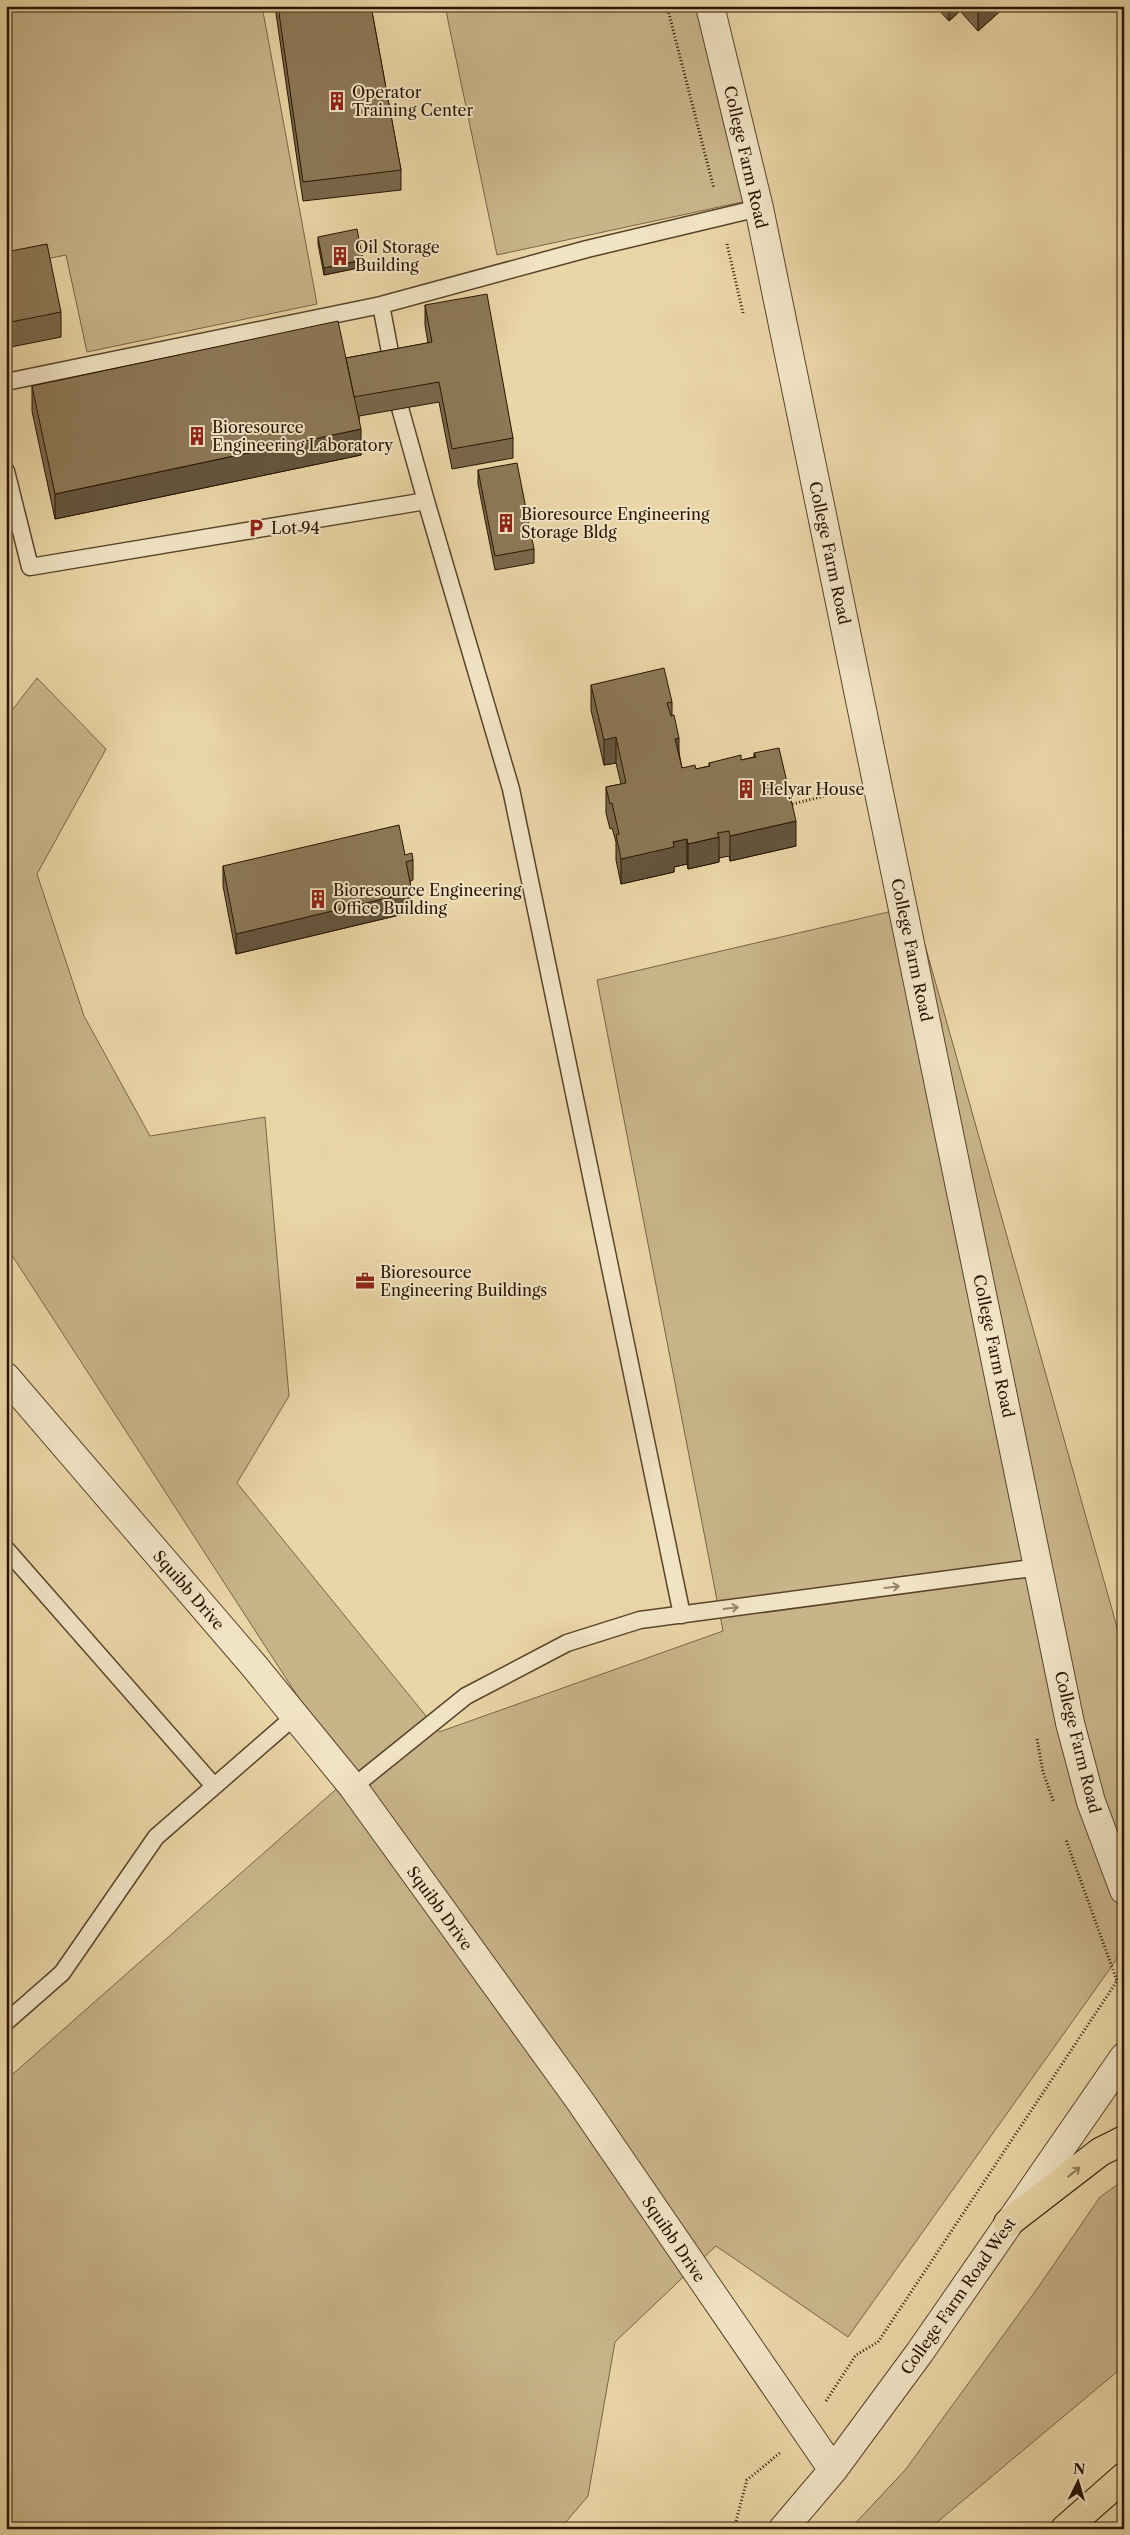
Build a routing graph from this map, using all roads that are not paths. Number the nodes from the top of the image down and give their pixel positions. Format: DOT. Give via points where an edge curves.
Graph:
graph roads {
  1 [pos="710,6"];
  2 [pos="759,208"];
  3 [pos="381,305"];
  4 [pos="393,368"];
  5 [pos="6,382"];
  6 [pos="400,408"];
  7 [pos="6,471"];
  8 [pos="426,501"];
  9 [pos="6,1377"];
  10 [pos="6,1549"];
  11 [pos="1039,1567"];
  12 [pos="682,1614"];
  13 [pos="295,1716"];
  14 [pos="214,1786"];
  15 [pos="353,1787"];
  16 [pos="1124,1890"];
  17 [pos="6,2022"];
  18 [pos="1124,2057"];
  19 [pos="1124,2140"];
  20 [pos="1008,2223"];
  21 [pos="833,2470"];
  22 [pos="1121,2478"];
  23 [pos="783,2529"];
  24 [pos="1065,2529"];
  1 -- 2 [label="street, College Farm Road"];
  2 -- 3 [label="lane" via="587,249"];
  2 -- 11 [label="street, College Farm Road"];
  3 -- 4 [label="lane"];
  3 -- 5 [label="lane"];
  6 -- 8 [label="lane"];
  7 -- 8 [label="lane" via="30,567"];
  8 -- 12 [label="lane" via="510,789"];
  9 -- 13 [label="street, Squibb Drive"];
  10 -- 14 [label="lane"];
  12 -- 11 [label="lane, one-way"];
  11 -- 16 [label="street, College Farm Road" via="1081,1768 1103,1838"];
  12 -- 15 [label="lane" via="640,1620 567,1643 482,1687 466,1696"];
  13 -- 14 [label="lane"];
  13 -- 15 [label="street, Squibb Drive"];
  14 -- 17 [label="lane" via="156,1837 62,1973"];
  15 -- 21 [label="street, Squibb Drive" via="580,2101"];
  18 -- 20 [label="street, College Farm Road West"];
  20 -- 19 [label="highway, one-way" via="1100,2152"];
  20 -- 21 [label="street, College Farm Road West" via="920,2352"];
  21 -- 23 [label="street, College Farm Road West"];
  22 -- 24 [label="highway"];
}
